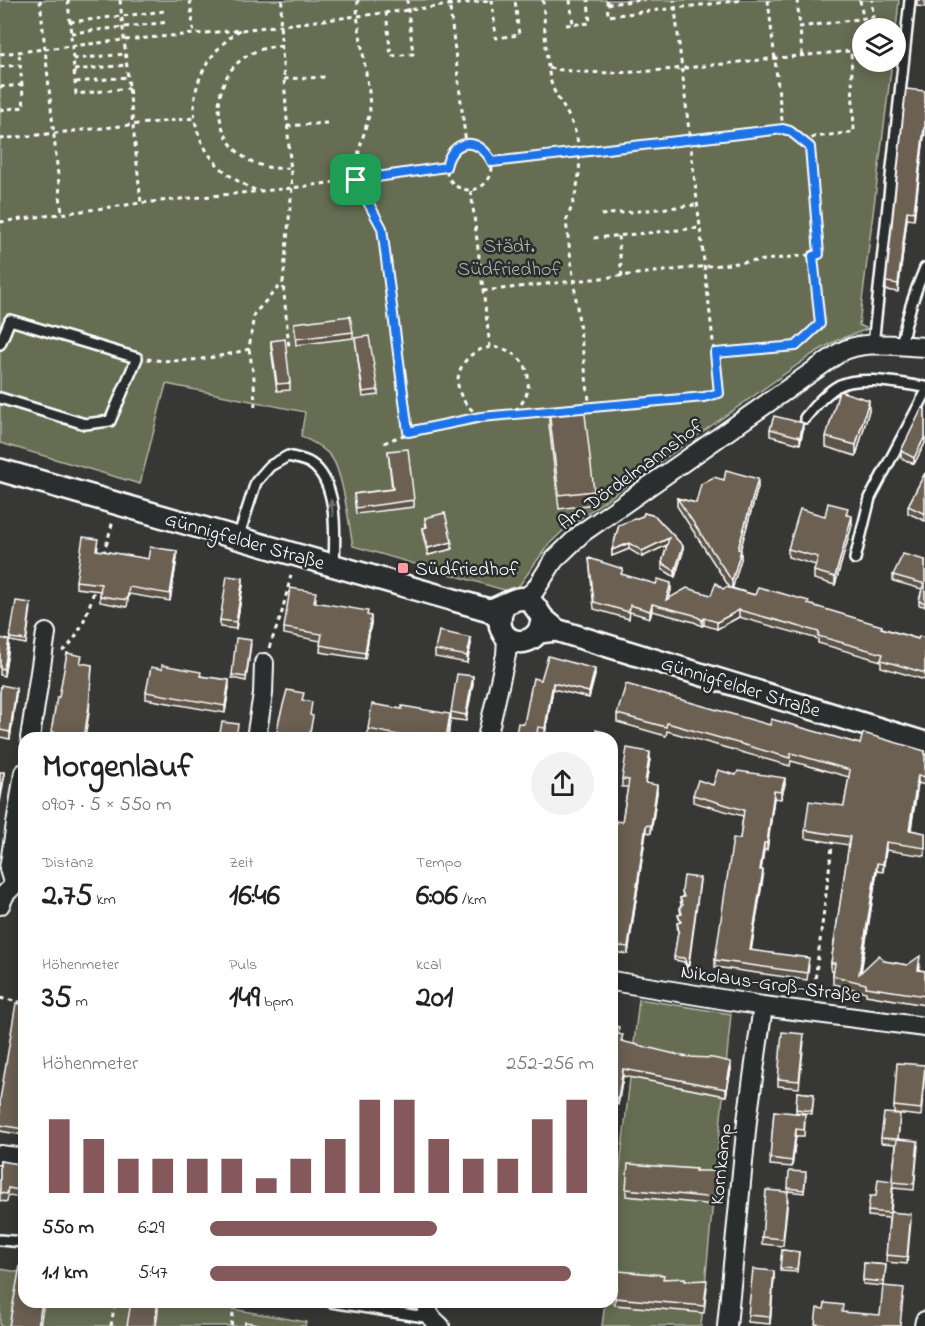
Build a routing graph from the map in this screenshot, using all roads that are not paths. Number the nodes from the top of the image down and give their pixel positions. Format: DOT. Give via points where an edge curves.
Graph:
graph roads {
  1 [pos="910,0"];
  2 [pos="925,268"];
  3 [pos="0,344"];
  4 [pos="873,345"];
  5 [pos="901,346"];
  6 [pos="925,347"];
  7 [pos="925,387"];
  8 [pos="925,394"];
  9 [pos="0,398"];
  10 [pos="805,418"];
  11 [pos="0,470"];
  12 [pos="237,539"];
  13 [pos="855,559"];
  14 [pos="334,566"];
  15 [pos="497,612"];
  16 [pos="538,612"];
  17 [pos="46,633"];
  18 [pos="511,645"];
  19 [pos="264,663"];
  20 [pos="31,732"];
  21 [pos="257,732"];
  22 [pos="489,732"];
  23 [pos="925,742"];
  24 [pos="18,811"];
  25 [pos="18,882"];
  26 [pos="18,885"];
  27 [pos="0,905"];
  28 [pos="618,982"];
  29 [pos="763,1006"];
  30 [pos="925,1027"];
  31 [pos="0,1155"];
  32 [pos="18,1157"];
  33 [pos="0,1240"];
  34 [pos="18,1242"];
  35 [pos="369,1308"];
  36 [pos="432,1318"];
  37 [pos="925,1321"];
  38 [pos="727,1326"];
  39 [pos="924,1326"];
  1 -- 4 [label="lane"];
  2 -- 5 [label="lane" via="914,293"];
  3 -- 9 [label="lane" via="10,320 137,358 110,421 85,424"];
  4 -- 5 [label="street, Am Dördelmannshof"];
  4 -- 16 [label="street, Am Dördelmannshof" via="849,347 839,353 582,532 554,560"];
  5 -- 6 [label="street, Am Dördelmannshof"];
  7 -- 10 [label="lane" via="857,381 841,385 822,398"];
  8 -- 13 [label="lane" via="870,498"];
  11 -- 12 [label="street, Günnigfelder Straße"];
  12 -- 14 [label="street, Günnigfelder Straße"];
  14 -- 12 [label="lane, one-way" via="332,501 323,474 309,462 288,456 270,466 256,482"];
  14 -- 15 [label="street, Günnigfelder Straße"];
  15 -- 16 [label="street" via="509,602"];
  15 -- 18 [label="street" via="499,625"];
  16 -- 18 [label="street" via="527,641"];
  16 -- 23 [label="street, Günnigfelder Straße"];
  17 -- 20 [label="street"];
  18 -- 22 [label="street"];
  19 -- 21 [label="street"];
  24 -- 25 [label="street" via="9,869"];
  26 -- 27 [label="street" via="4,894"];
  28 -- 29 [label="street, Nikolaus-Groß-Straße"];
  29 -- 30 [label="street, Nikolaus-Groß-Straße"];
  29 -- 38 [label="street, Kornkamp" via="747,1121"];
  31 -- 32 [label="street"];
  33 -- 34 [label="lane"];
  35 -- 36 [label="lane"];
  37 -- 39 [label="street"];
}
